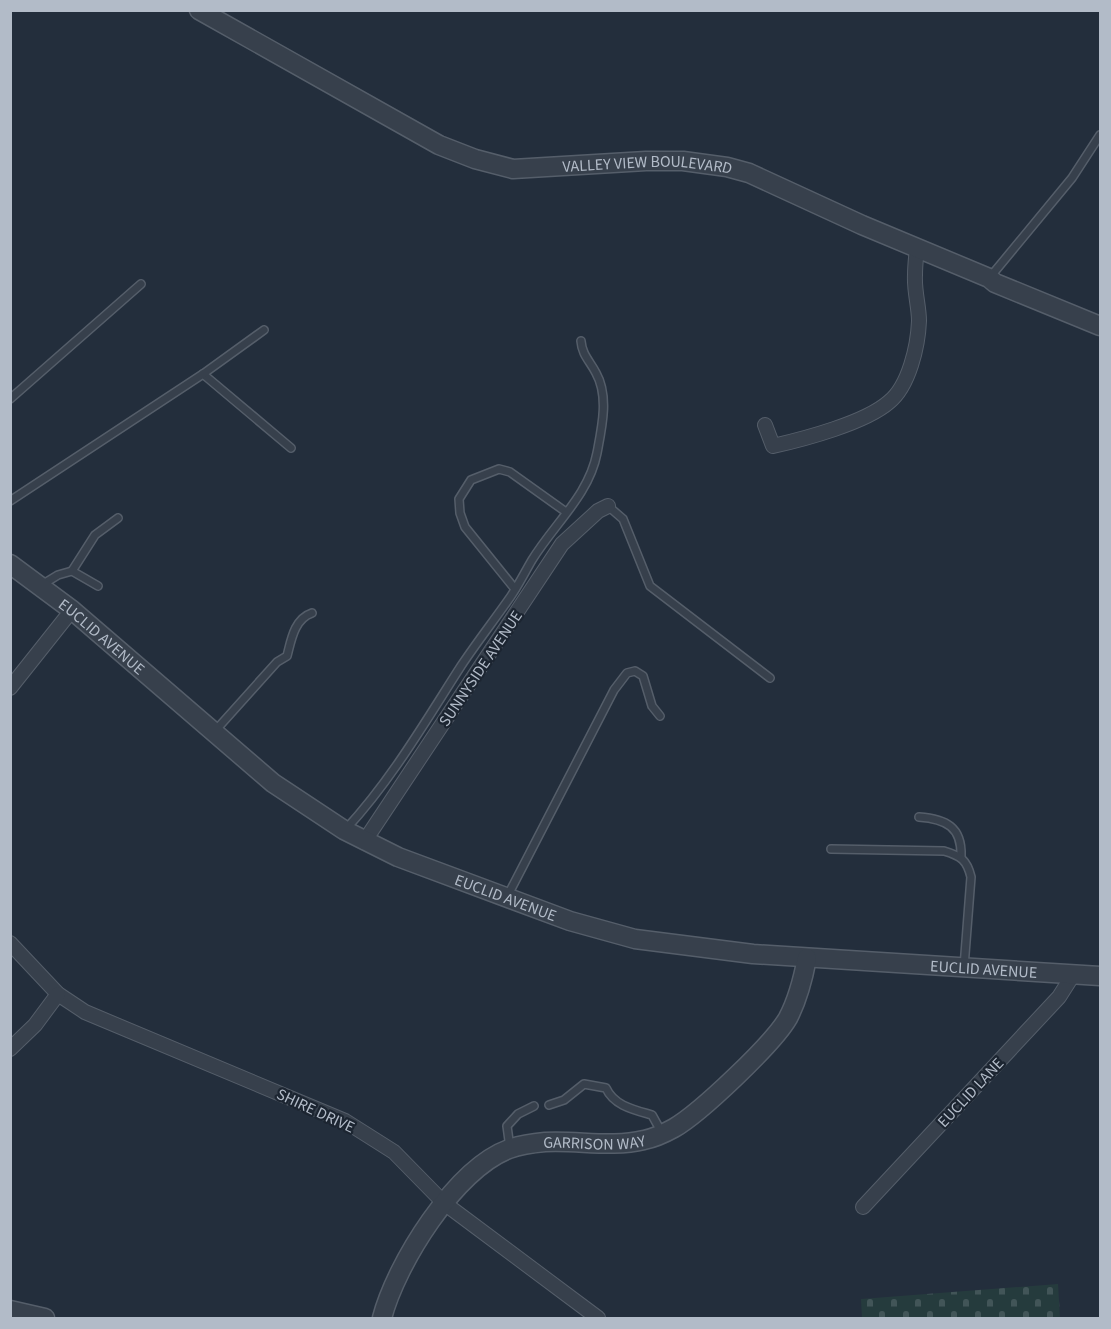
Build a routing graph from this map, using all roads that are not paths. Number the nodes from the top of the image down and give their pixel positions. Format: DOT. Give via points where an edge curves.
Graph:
graph roads {
  1 [pos="199,10"];
  2 [pos="1101,135"];
  3 [pos="917,248"];
  4 [pos="989,278"];
  5 [pos="141,284"];
  6 [pos="1101,326"];
  7 [pos="264,330"];
  8 [pos="581,341"];
  9 [pos="203,374"];
  10 [pos="10,399"];
  11 [pos="765,425"];
  12 [pos="291,448"];
  13 [pos="10,501"];
  14 [pos="608,506"];
  15 [pos="566,512"];
  16 [pos="118,518"];
  17 [pos="10,564"];
  18 [pos="72,572"];
  19 [pos="98,586"];
  20 [pos="38,587"];
  21 [pos="515,589"];
  22 [pos="72,610"];
  23 [pos="312,613"];
  24 [pos="770,678"];
  25 [pos="10,688"];
  26 [pos="660,716"];
  27 [pos="213,732"];
  28 [pos="920,817"];
  29 [pos="344,830"];
  30 [pos="364,842"];
  31 [pos="831,849"];
  32 [pos="961,856"];
  33 [pos="507,897"];
  34 [pos="10,944"];
  35 [pos="807,958"];
  36 [pos="963,969"];
  37 [pos="1073,975"];
  38 [pos="1101,976"];
  39 [pos="58,994"];
  40 [pos="10,1049"];
  41 [pos="549,1105"];
  42 [pos="534,1106"];
  43 [pos="662,1133"];
  44 [pos="510,1148"];
  45 [pos="444,1203"];
  46 [pos="863,1207"];
  47 [pos="10,1310"];
  48 [pos="45,1318"];
  49 [pos="382,1318"];
  50 [pos="598,1318"];
  1 -- 3 [label="street, VALLEY VIEW BOULEVARD" via="439,145 475,159 513,169 646,160 727,167 749,173"];
  2 -- 4 [label="lane" via="1072,178"];
  3 -- 4 [label="street, VALLEY VIEW BOULEVARD"];
  3 -- 11 [label="street" via="918,328 902,386 891,401 876,412 813,436 773,446"];
  4 -- 6 [label="street, VALLEY VIEW BOULEVARD" via="995,284"];
  5 -- 10 [label="lane"];
  7 -- 9 [label="lane"];
  8 -- 15 [label="lane" via="582,351 603,389 603,414 593,471 584,491"];
  9 -- 12 [label="lane"];
  9 -- 13 [label="lane"];
  14 -- 24 [label="lane" via="623,519 650,586"];
  14 -- 30 [label="street, SUNNYSIDE AVENUE" via="562,544"];
  15 -- 21 [label="lane"];
  15 -- 21 [label="lane" via="510,472 499,469 471,480 459,499 465,527"];
  16 -- 18 [label="lane" via="95,535"];
  17 -- 20 [label="street, EUCLID AVENUE"];
  18 -- 19 [label="lane"];
  18 -- 20 [label="lane"];
  20 -- 22 [label="street, EUCLID AVENUE"];
  21 -- 29 [label="lane" via="370,804"];
  22 -- 25 [label="street"];
  22 -- 27 [label="street, EUCLID AVENUE"];
  23 -- 27 [label="lane" via="293,632 287,656"];
  26 -- 33 [label="lane" via="652,706 643,676 635,671 627,673 614,690"];
  27 -- 29 [label="street, EUCLID AVENUE" via="282,789"];
  28 -- 32 [label="lane" via="942,819 950,825 962,844"];
  29 -- 30 [label="street, EUCLID AVENUE"];
  30 -- 33 [label="street, EUCLID AVENUE"];
  31 -- 32 [label="lane" via="944,851"];
  32 -- 36 [label="lane" via="971,877"];
  33 -- 35 [label="street, EUCLID AVENUE" via="570,921 635,939"];
  34 -- 39 [label="street, SHIRE DRIVE"];
  35 -- 36 [label="street, EUCLID AVENUE"];
  35 -- 43 [label="street, GARRISON WAY" via="801,989 787,1020 736,1076 675,1128"];
  36 -- 37 [label="street, EUCLID AVENUE"];
  37 -- 38 [label="street, EUCLID AVENUE"];
  37 -- 46 [label="street, EUCLID LANE" via="1059,997"];
  39 -- 40 [label="street" via="35,1025"];
  39 -- 45 [label="street, SHIRE DRIVE" via="110,1024 345,1121 394,1152"];
  41 -- 43 [label="lane" via="564,1100 584,1084 606,1088 621,1105 652,1115"];
  42 -- 44 [label="lane" via="518,1114 507,1126"];
  43 -- 44 [label="street, GARRISON WAY" via="625,1144 545,1142"];
  44 -- 45 [label="street, GARRISON WAY" via="481,1167"];
  45 -- 49 [label="street, GARRISON WAY" via="405,1262"];
  45 -- 50 [label="street, SHIRE DRIVE"];
  47 -- 48 [label="street"];
}
